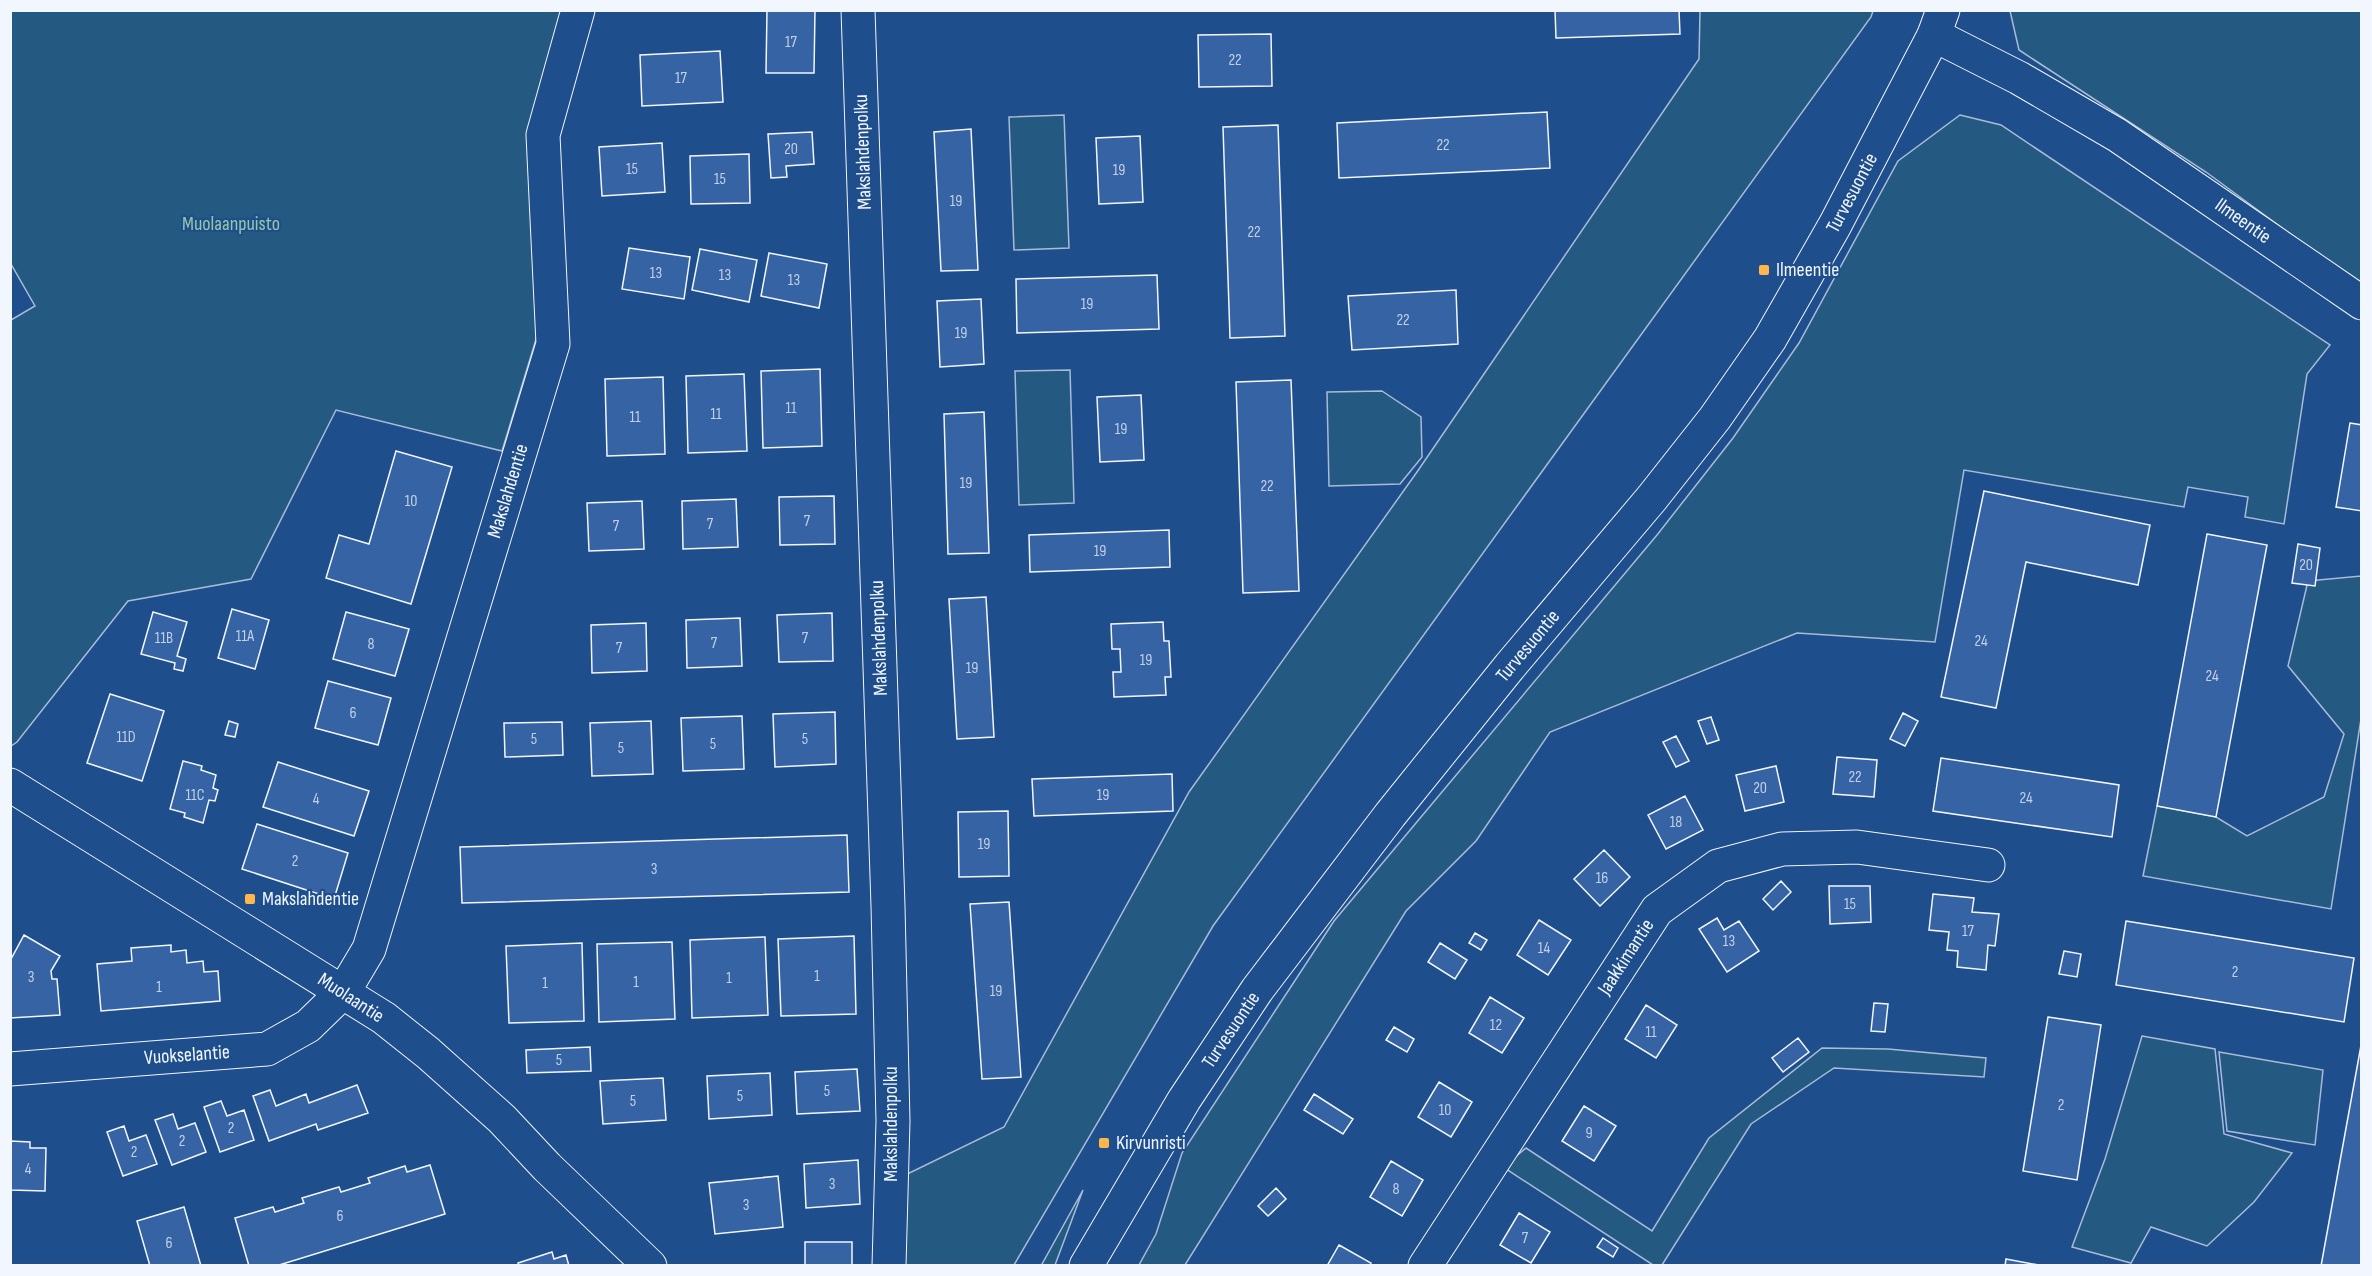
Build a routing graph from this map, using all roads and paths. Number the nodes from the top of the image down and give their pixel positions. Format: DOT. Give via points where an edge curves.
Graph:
graph roads {
  1 [pos="578,10"];
  2 [pos="858,10"];
  3 [pos="1939,23"];
  4 [pos="2361,303"];
  5 [pos="10,785"];
  6 [pos="1988,865"];
  7 [pos="344,991"];
  8 [pos="10,1069"];
  9 [pos="650,1266"];
  10 [pos="889,1266"];
  11 [pos="1086,1266"];
  12 [pos="1425,1266"];
  1 -- 7 [label="street, Makslahdentie" via="543,135 553,344 371,942"];
  2 -- 10 [label="street, Makslahdenpolku" via="889,954 893,1121"];
  3 -- 4 [label="street, Ilmeentie" via="2019,78 2117,135"];
  3 -- 11 [label="street, Turvesuontie" via="1835,225 1770,339 1652,498 1390,815 1257,990 1184,1100"];
  5 -- 7 [label="street, Muolaantie"];
  6 -- 12 [label="street, Jaakkimantie" via="1857,847 1782,849 1718,866 1657,910"];
  7 -- 8 [label="street, Vuokselantie" via="308,1026 267,1049"];
  7 -- 9 [label="street, Muolaantie" via="428,1053 502,1119"];
}
